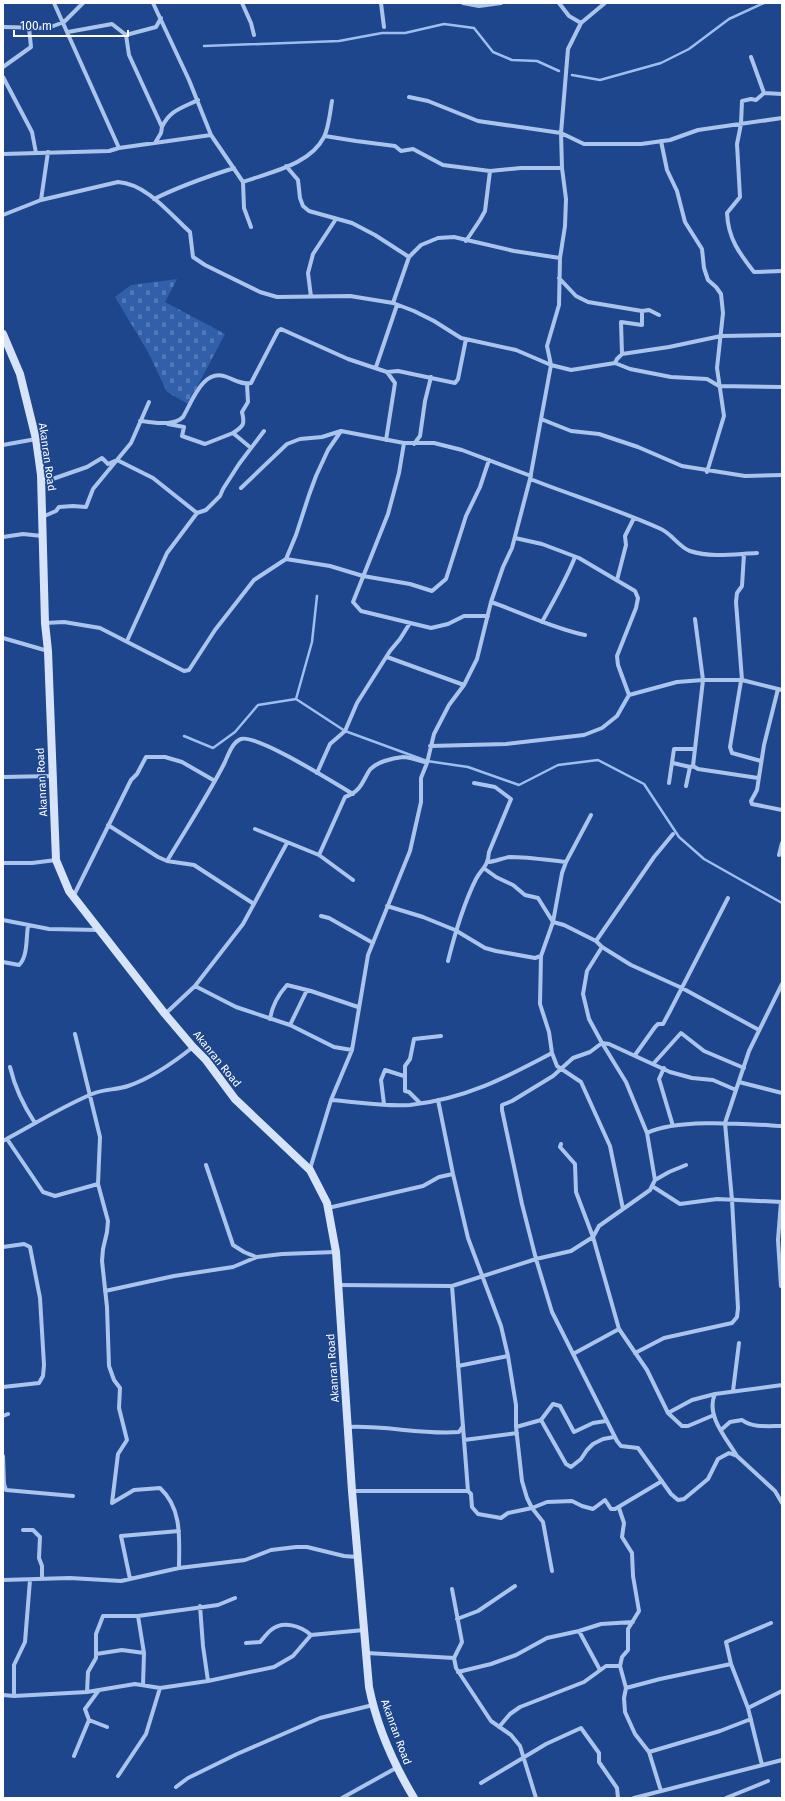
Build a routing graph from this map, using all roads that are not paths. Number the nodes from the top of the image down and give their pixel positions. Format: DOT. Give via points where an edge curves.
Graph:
graph roads {
  1 [pos="54,3"];
  2 [pos="83,3"];
  3 [pos="153,3"];
  4 [pos="242,3"];
  5 [pos="381,3"];
  6 [pos="463,3"];
  7 [pos="501,3"];
  8 [pos="559,3"];
  9 [pos="605,3"];
  10 [pos="160,18"];
  11 [pos="64,22"];
  12 [pos="581,23"];
  13 [pos="3,27"];
  14 [pos="384,27"];
  15 [pos="29,28"];
  16 [pos="68,32"];
  17 [pos="126,35"];
  18 [pos="254,35"];
  19 [pos="751,57"];
  20 [pos="3,67"];
  21 [pos="3,77"];
  22 [pos="764,93"];
  23 [pos="782,94"];
  24 [pos="409,96"];
  25 [pos="198,100"];
  26 [pos="332,101"];
  27 [pos="782,118"];
  28 [pos="741,124"];
  29 [pos="162,127"];
  30 [pos="561,133"];
  31 [pos="211,135"];
  32 [pos="325,136"];
  33 [pos="661,141"];
  34 [pos="155,143"];
  35 [pos="119,148"];
  36 [pos="48,152"];
  37 [pos="36,153"];
  38 [pos="3,154"];
  39 [pos="286,166"];
  40 [pos="234,168"];
  41 [pos="562,168"];
  42 [pos="490,171"];
  43 [pos="243,182"];
  44 [pos="154,199"];
  45 [pos="41,200"];
  46 [pos="3,215"];
  47 [pos="336,219"];
  48 [pos="251,227"];
  49 [pos="466,241"];
  50 [pos="409,257"];
  51 [pos="560,258"];
  52 [pos="782,271"];
  53 [pos="559,278"];
  54 [pos="311,297"];
  55 [pos="395,304"];
  56 [pos="642,310"];
  57 [pos="659,315"];
  58 [pos="3,334"];
  59 [pos="782,335"];
  60 [pos="721,336"];
  61 [pos="466,339"];
  62 [pos="622,354"];
  63 [pos="615,364"];
  64 [pos="551,365"];
  65 [pos="376,367"];
  66 [pos="387,372"];
  67 [pos="431,377"];
  68 [pos="247,384"];
  69 [pos="719,386"];
  70 [pos="782,386"];
  71 [pos="149,402"];
  72 [pos="541,419"];
  73 [pos="140,421"];
  74 [pos="164,423"];
  75 [pos="264,431"];
  76 [pos="341,431"];
  77 [pos="233,433"];
  78 [pos="36,439"];
  79 [pos="386,440"];
  80 [pos="404,443"];
  81 [pos="414,444"];
  82 [pos="3,446"];
  83 [pos="251,448"];
  84 [pos="117,460"];
  85 [pos="489,460"];
  86 [pos="707,472"];
  87 [pos="782,475"];
  88 [pos="530,478"];
  89 [pos="41,483"];
  90 [pos="241,488"];
  91 [pos="197,513"];
  92 [pos="42,517"];
  93 [pos="634,518"];
  94 [pos="42,536"];
  95 [pos="3,537"];
  96 [pos="515,538"];
  97 [pos="757,553"];
  98 [pos="744,554"];
  99 [pos="575,557"];
  100 [pos="286,560"];
  101 [pos="364,576"];
  102 [pos="617,580"];
  103 [pos="491,602"];
  104 [pos="488,616"];
  105 [pos="695,619"];
  106 [pos="542,622"];
  107 [pos="45,623"];
  108 [pos="410,623"];
  109 [pos="585,635"];
  110 [pos="3,639"];
  111 [pos="127,641"];
  112 [pos="48,651"];
  113 [pos="387,657"];
  114 [pos="703,680"];
  115 [pos="742,681"];
  116 [pos="464,685"];
  117 [pos="780,689"];
  118 [pos="629,695"];
  119 [pos="430,746"];
  120 [pos="694,749"];
  121 [pos="761,761"];
  122 [pos="427,763"];
  123 [pos="672,763"];
  124 [pos="691,767"];
  125 [pos="317,773"];
  126 [pos="52,776"];
  127 [pos="3,777"];
  128 [pos="758,778"];
  129 [pos="215,781"];
  130 [pos="474,783"];
  131 [pos="669,783"];
  132 [pos="686,786"];
  133 [pos="353,794"];
  134 [pos="782,810"];
  135 [pos="591,815"];
  136 [pos="108,824"];
  137 [pos="255,829"];
  138 [pos="673,834"];
  139 [pos="287,843"];
  140 [pos="782,843"];
  141 [pos="319,855"];
  142 [pos="779,855"];
  143 [pos="56,860"];
  144 [pos="167,861"];
  145 [pos="489,862"];
  146 [pos="566,862"];
  147 [pos="3,863"];
  148 [pos="485,869"];
  149 [pos="354,880"];
  150 [pos="72,897"];
  151 [pos="728,898"];
  152 [pos="254,904"];
  153 [pos="387,906"];
  154 [pos="321,916"];
  155 [pos="3,920"];
  156 [pos="553,922"];
  157 [pos="28,926"];
  158 [pos="99,930"];
  159 [pos="455,930"];
  160 [pos="596,941"];
  161 [pos="373,943"];
  162 [pos="602,946"];
  163 [pos="541,956"];
  164 [pos="448,961"];
  165 [pos="3,962"];
  166 [pos="782,984"];
  167 [pos="195,986"];
  168 [pos="682,988"];
  169 [pos="307,990"];
  170 [pos="358,1008"];
  171 [pos="165,1014"];
  172 [pos="270,1019"];
  173 [pos="290,1025"];
  174 [pos="760,1030"];
  175 [pos="75,1034"];
  176 [pos="441,1036"];
  177 [pos="602,1043"];
  178 [pos="193,1047"];
  179 [pos="352,1050"];
  180 [pos="552,1053"];
  181 [pos="635,1055"];
  182 [pos="654,1063"];
  183 [pos="10,1067"];
  184 [pos="664,1068"];
  185 [pos="744,1068"];
  186 [pos="561,1069"];
  187 [pos="404,1076"];
  188 [pos="739,1082"];
  189 [pos="736,1090"];
  190 [pos="782,1093"];
  191 [pos="89,1095"];
  192 [pos="331,1100"];
  193 [pos="438,1100"];
  194 [pos="384,1104"];
  195 [pos="420,1104"];
  196 [pos="35,1123"];
  197 [pos="725,1123"];
  198 [pos="673,1126"];
  199 [pos="782,1126"];
  200 [pos="647,1133"];
  201 [pos="5,1140"];
  202 [pos="561,1144"];
  203 [pos="206,1165"];
  204 [pos="686,1165"];
  205 [pos="310,1170"];
  206 [pos="453,1174"];
  207 [pos="655,1180"];
  208 [pos="98,1184"];
  209 [pos="652,1186"];
  210 [pos="732,1200"];
  211 [pos="781,1202"];
  212 [pos="328,1208"];
  213 [pos="623,1209"];
  214 [pos="593,1237"];
  215 [pos="3,1247"];
  216 [pos="336,1252"];
  217 [pos="257,1257"];
  218 [pos="536,1260"];
  219 [pos="481,1276"];
  220 [pos="338,1285"];
  221 [pos="452,1286"];
  222 [pos="781,1286"];
  223 [pos="105,1291"];
  224 [pos="619,1329"];
  225 [pos="739,1343"];
  226 [pos="635,1353"];
  227 [pos="573,1354"];
  228 [pos="508,1356"];
  229 [pos="458,1366"];
  230 [pos="782,1384"];
  231 [pos="3,1387"];
  232 [pos="733,1391"];
  233 [pos="716,1394"];
  234 [pos="668,1413"];
  235 [pos="8,1414"];
  236 [pos="714,1415"];
  237 [pos="3,1416"];
  238 [pos="541,1420"];
  239 [pos="606,1421"];
  240 [pos="464,1426"];
  241 [pos="516,1426"];
  242 [pos="782,1426"];
  243 [pos="348,1427"];
  244 [pos="721,1430"];
  245 [pos="517,1433"];
  246 [pos="614,1437"];
  247 [pos="470,1439"];
  248 [pos="464,1440"];
  249 [pos="3,1456"];
  250 [pos="738,1456"];
  251 [pos="745,1466"];
  252 [pos="662,1481"];
  253 [pos="352,1491"];
  254 [pos="468,1491"];
  255 [pos="73,1496"];
  256 [pos="782,1504"];
  257 [pos="532,1508"];
  258 [pos="619,1508"];
  259 [pos="23,1530"];
  260 [pos="179,1531"];
  261 [pos="357,1557"];
  262 [pos="179,1568"];
  263 [pos="552,1571"];
  264 [pos="42,1579"];
  265 [pos="130,1579"];
  266 [pos="3,1580"];
  267 [pos="30,1580"];
  268 [pos="515,1586"];
  269 [pos="452,1589"];
  270 [pos="235,1598"];
  271 [pos="200,1606"];
  272 [pos="138,1616"];
  273 [pos="458,1619"];
  274 [pos="633,1622"];
  275 [pos="771,1623"];
  276 [pos="364,1630"];
  277 [pos="579,1631"];
  278 [pos="311,1635"];
  279 [pos="246,1643"];
  280 [pos="367,1653"];
  281 [pos="96,1654"];
  282 [pos="144,1654"];
  283 [pos="454,1658"];
  284 [pos="731,1664"];
  285 [pos="620,1666"];
  286 [pos="600,1670"];
  287 [pos="458,1672"];
  288 [pos="208,1681"];
  289 [pos="143,1685"];
  290 [pos="160,1688"];
  291 [pos="626,1688"];
  292 [pos="99,1690"];
  293 [pos="782,1691"];
  294 [pos="87,1692"];
  295 [pos="3,1695"];
  296 [pos="14,1696"];
  297 [pos="373,1705"];
  298 [pos="748,1708"];
  299 [pos="751,1719"];
  300 [pos="89,1720"];
  301 [pos="107,1727"];
  302 [pos="499,1727"];
  303 [pos="649,1752"];
  304 [pos="74,1756"];
  305 [pos="523,1758"];
  306 [pos="782,1760"];
  307 [pos="762,1765"];
  308 [pos="396,1768"];
  309 [pos="118,1776"];
  310 [pos="768,1781"];
  311 [pos="481,1783"];
  312 [pos="176,1786"];
  313 [pos="662,1791"];
  314 [pos="342,1798"];
  315 [pos="414,1798"];
  316 [pos="536,1798"];
  317 [pos="618,1798"];
  318 [pos="634,1798"];
  319 [pos="726,1798"];
  1 -- 11 [label="street"];
  2 -- 11 [label="street"];
  3 -- 10 [label="street"];
  4 -- 18 [label="street"];
  5 -- 14 [label="street"];
  6 -- 7 [label="street" via="479,6"];
  8 -- 12 [label="street" via="569,16"];
  9 -- 12 [label="street"];
  10 -- 17 [label="street" via="156,27"];
  10 -- 25 [label="street"];
  11 -- 15 [label="street" via="48,28"];
  11 -- 16 [label="street"];
  12 -- 30 [label="street" via="568,49"];
  13 -- 15 [label="street"];
  15 -- 20 [label="street" via="31,47"];
  16 -- 17 [label="street" via="112,24"];
  16 -- 35 [label="street"];
  17 -- 29 [label="street" via="129,55"];
  19 -- 22 [label="street"];
  21 -- 37 [label="street" via="32,132"];
  22 -- 23 [label="street"];
  22 -- 28 [label="street" via="756,100 742,101"];
  24 -- 30 [label="street" via="478,121"];
  25 -- 29 [label="street" via="172,112 166,117"];
  25 -- 31 [label="street"];
  26 -- 32 [label="street"];
  27 -- 28 [label="street"];
  28 -- 33 [label="street" via="698,130"];
  28 -- 52 [label="street" via="737,144 740,198 727,212 728,228 742,257 754,272"];
  29 -- 34 [label="street"];
  30 -- 33 [label="street" via="584,144 641,144"];
  30 -- 41 [label="street"];
  31 -- 34 [label="street"];
  31 -- 40 [label="street"];
  32 -- 39 [label="street" via="317,148 299,162"];
  32 -- 42 [label="street" via="395,146 401,151 413,149 443,165"];
  33 -- 60 [label="street" via="667,170 677,191 685,222 702,249 708,280 721,294"];
  34 -- 35 [label="street"];
  35 -- 36 [label="street" via="109,151"];
  36 -- 37 [label="street"];
  36 -- 45 [label="street"];
  37 -- 38 [label="street"];
  39 -- 43 [label="street"];
  39 -- 47 [label="street" via="298,180 303,206"];
  40 -- 43 [label="street"];
  40 -- 44 [label="street" via="198,179"];
  41 -- 42 [label="street"];
  41 -- 51 [label="street" via="566,200"];
  42 -- 49 [label="street" via="485,211"];
  43 -- 48 [label="street" via="244,208"];
  44 -- 45 [label="street" via="133,185 118,182"];
  44 -- 54 [label="street" via="190,232 193,257 205,265 260,292 277,297"];
  45 -- 46 [label="street"];
  47 -- 50 [label="street" via="352,223"];
  47 -- 54 [label="street" via="313,254 308,273"];
  49 -- 50 [label="street" via="454,237 438,238 421,245"];
  49 -- 51 [label="street"];
  50 -- 55 [label="street"];
  51 -- 53 [label="street"];
  53 -- 56 [label="street" via="576,296 588,302"];
  53 -- 64 [label="street" via="559,305 547,346"];
  54 -- 55 [label="street" via="350,296"];
  55 -- 61 [label="street" via="414,311"];
  55 -- 65 [label="street"];
  56 -- 57 [label="street"];
  56 -- 62 [label="street" via="642,324 621,322"];
  58 -- 78 [label="main road, Akanran Road" via="20,374"];
  59 -- 60 [label="street"];
  60 -- 62 [label="street"];
  60 -- 69 [label="street" via="717,368"];
  61 -- 64 [label="street" via="516,350"];
  61 -- 67 [label="street" via="455,383"];
  62 -- 63 [label="street"];
  63 -- 64 [label="street" via="571,370"];
  63 -- 69 [label="street" via="671,377 707,379"];
  64 -- 72 [label="street"];
  65 -- 66 [label="street"];
  65 -- 68 [label="street" via="348,359 281,329 254,379"];
  66 -- 67 [label="street" via="398,371"];
  66 -- 79 [label="street" via="395,383"];
  67 -- 81 [label="street" via="420,436"];
  68 -- 74 [label="street" via="223,375 211,376 203,382 183,417 178,422"];
  68 -- 77 [label="street" via="248,402 242,412 243,427"];
  69 -- 70 [label="street"];
  69 -- 86 [label="street" via="724,416"];
  71 -- 73 [label="street"];
  72 -- 86 [label="street" via="571,431 599,434 682,466"];
  72 -- 88 [label="street"];
  73 -- 74 [label="street"];
  73 -- 84 [label="street" via="131,443"];
  74 -- 77 [label="street" via="184,427 182,436 205,444"];
  75 -- 83 [label="street"];
  76 -- 79 [label="street"];
  76 -- 90 [label="street" via="287,444"];
  76 -- 100 [label="street" via="328,450 316,476"];
  77 -- 83 [label="street"];
  78 -- 82 [label="street"];
  78 -- 89 [label="main road, Akanran Road"];
  79 -- 80 [label="street"];
  80 -- 81 [label="street"];
  80 -- 101 [label="street" via="388,514"];
  81 -- 85 [label="street" via="434,443"];
  83 -- 91 [label="street" via="217,500 206,510"];
  84 -- 89 [label="street" via="108,464 102,458 87,467"];
  84 -- 91 [label="street" via="153,478"];
  84 -- 92 [label="street" via="93,490 86,507 59,507"];
  85 -- 88 [label="street"];
  85 -- 101 [label="street" via="466,516 446,579 432,591 410,584"];
  86 -- 87 [label="street" via="744,476"];
  88 -- 93 [label="street"];
  88 -- 96 [label="street"];
  89 -- 92 [label="main road, Akanran Road"];
  91 -- 111 [label="street" via="167,553"];
  92 -- 94 [label="main road, Akanran Road"];
  93 -- 98 [label="street" via="663,530 688,550 706,555"];
  93 -- 102 [label="street" via="625,536 626,545"];
  94 -- 95 [label="street" via="23,534"];
  94 -- 107 [label="main road, Akanran Road"];
  96 -- 99 [label="street" via="542,544"];
  96 -- 103 [label="street"];
  97 -- 98 [label="street"];
  98 -- 115 [label="street" via="742,586 737,593 736,602"];
  99 -- 102 [label="street"];
  99 -- 106 [label="street" via="562,588 556,594"];
  100 -- 101 [label="street" via="330,566"];
  100 -- 111 [label="street" via="254,580 215,630 189,670 184,671"];
  101 -- 108 [label="street" via="353,602 360,611"];
  102 -- 118 [label="street" via="635,591 638,598 628,632 617,656"];
  103 -- 104 [label="street"];
  103 -- 106 [label="street"];
  104 -- 108 [label="street" via="464,616 448,624 431,628"];
  104 -- 116 [label="street" via="477,659"];
  105 -- 114 [label="street"];
  106 -- 109 [label="street" via="563,631"];
  107 -- 111 [label="street" via="64,622 100,628"];
  107 -- 112 [label="main road, Akanran Road"];
  108 -- 113 [label="street"];
  110 -- 112 [label="street"];
  112 -- 126 [label="main road, Akanran Road"];
  113 -- 116 [label="street"];
  113 -- 125 [label="street" via="357,703 345,731 330,744"];
  114 -- 115 [label="street"];
  114 -- 118 [label="street" via="677,682"];
  114 -- 120 [label="street"];
  115 -- 117 [label="street"];
  115 -- 121 [label="street" via="730,747 732,753"];
  116 -- 119 [label="street" via="449,705"];
  117 -- 121 [label="street"];
  118 -- 119 [label="street" via="617,716 602,728 584,734 506,744"];
  119 -- 122 [label="street"];
  120 -- 123 [label="street" via="674,750"];
  120 -- 124 [label="street"];
  121 -- 128 [label="street"];
  122 -- 133 [label="street" via="403,757 383,762 370,770 364,783"];
  122 -- 153 [label="street" via="421,778 421,802 410,851"];
  123 -- 124 [label="street"];
  123 -- 131 [label="street"];
  124 -- 128 [label="street"];
  124 -- 132 [label="street"];
  125 -- 129 [label="street" via="269,747 250,739 241,739 234,744"];
  125 -- 133 [label="street"];
  126 -- 127 [label="street"];
  126 -- 143 [label="main road, Akanran Road"];
  128 -- 134 [label="street" via="757,790 751,803"];
  129 -- 136 [label="street" via="182,762 165,757 146,757"];
  129 -- 144 [label="street"];
  130 -- 145 [label="street" via="495,787 512,799 489,852"];
  133 -- 141 [label="street" via="345,797"];
  135 -- 146 [label="street"];
  136 -- 144 [label="street"];
  136 -- 150 [label="street"];
  137 -- 139 [label="street"];
  138 -- 160 [label="street"];
  139 -- 141 [label="street"];
  139 -- 152 [label="street"];
  140 -- 142 [label="street"];
  141 -- 149 [label="street"];
  143 -- 147 [label="street"];
  143 -- 150 [label="main road, Akanran Road"];
  144 -- 152 [label="street" via="194,865"];
  145 -- 146 [label="street" via="508,857"];
  145 -- 148 [label="street"];
  146 -- 156 [label="street"];
  148 -- 156 [label="street" via="525,895 538,898"];
  148 -- 159 [label="street" via="477,877"];
  150 -- 158 [label="main road, Akanran Road"];
  151 -- 168 [label="street"];
  152 -- 167 [label="street"];
  153 -- 159 [label="street"];
  153 -- 161 [label="street"];
  154 -- 161 [label="street"];
  155 -- 157 [label="street"];
  156 -- 160 [label="street"];
  156 -- 163 [label="street"];
  157 -- 158 [label="street"];
  157 -- 165 [label="street" via="21,963 19,965"];
  158 -- 171 [label="main road, Akanran Road"];
  159 -- 163 [label="street" via="485,948 535,958"];
  159 -- 164 [label="street"];
  160 -- 162 [label="street"];
  161 -- 170 [label="street" via="368,955"];
  162 -- 168 [label="street" via="631,965"];
  162 -- 177 [label="street" via="587,972 583,994 589,1019"];
  163 -- 180 [label="street" via="540,1004 549,1032"];
  166 -- 174 [label="street"];
  167 -- 171 [label="street"];
  167 -- 172 [label="street" via="236,1007"];
  168 -- 174 [label="street"];
  168 -- 181 [label="street" via="663,1024 655,1027"];
  169 -- 170 [label="street"];
  169 -- 172 [label="street" via="287,985 271,1010"];
  169 -- 173 [label="street"];
  170 -- 179 [label="street"];
  171 -- 178 [label="main road, Akanran Road"];
  172 -- 173 [label="street"];
  173 -- 179 [label="street" via="334,1047"];
  174 -- 185 [label="street"];
  175 -- 191 [label="street"];
  176 -- 187 [label="street" via="414,1039"];
  177 -- 181 [label="street"];
  177 -- 186 [label="street" via="590,1052 573,1058"];
  177 -- 200 [label="street" via="626,1082"];
  178 -- 191 [label="street" via="168,1066 141,1081"];
  178 -- 205 [label="main road, Akanran Road" via="235,1099"];
  179 -- 192 [label="street"];
  180 -- 186 [label="street" via="557,1066"];
  180 -- 193 [label="street" via="476,1091"];
  181 -- 182 [label="street"];
  182 -- 184 [label="street"];
  182 -- 185 [label="street" via="681,1033 704,1051"];
  183 -- 196 [label="street" via="16,1088"];
  184 -- 189 [label="street" via="692,1078 713,1080"];
  184 -- 198 [label="street" via="659,1079"];
  185 -- 188 [label="street"];
  186 -- 213 [label="street" via="581,1082 610,1146"];
  186 -- 218 [label="street" via="536,1087 502,1105"];
  187 -- 194 [label="street" via="385,1070 382,1080"];
  187 -- 195 [label="street" via="405,1091"];
  188 -- 189 [label="street"];
  188 -- 190 [label="street"];
  189 -- 197 [label="street"];
  191 -- 196 [label="street"];
  191 -- 208 [label="street" via="100,1137"];
  192 -- 194 [label="street"];
  192 -- 205 [label="street"];
  193 -- 195 [label="street"];
  193 -- 206 [label="street"];
  194 -- 195 [label="street"];
  196 -- 201 [label="street"];
  197 -- 198 [label="street"];
  197 -- 199 [label="street"];
  197 -- 210 [label="street"];
  198 -- 200 [label="street"];
  200 -- 207 [label="street"];
  201 -- 208 [label="street" via="43,1192 55,1196"];
  202 -- 214 [label="street" via="560,1148 575,1164 576,1192"];
  203 -- 217 [label="street" via="232,1245"];
  204 -- 207 [label="street"];
  205 -- 212 [label="main road, Akanran Road"];
  206 -- 212 [label="street" via="439,1177 423,1186"];
  206 -- 219 [label="street" via="468,1238"];
  207 -- 209 [label="street"];
  208 -- 223 [label="street" via="108,1221 102,1249"];
  209 -- 210 [label="street" via="680,1204"];
  209 -- 213 [label="street" via="642,1197"];
  210 -- 211 [label="street"];
  210 -- 226 [label="street" via="737,1317 732,1324 664,1338"];
  211 -- 222 [label="street" via="778,1240"];
  212 -- 216 [label="main road, Akanran Road"];
  213 -- 214 [label="street" via="599,1226"];
  214 -- 218 [label="street" via="571,1251"];
  214 -- 224 [label="street"];
  215 -- 231 [label="street" via="24,1244 30,1247 40,1298 44,1365 39,1383"];
  216 -- 217 [label="street"];
  216 -- 220 [label="main road, Akanran Road"];
  217 -- 223 [label="street" via="233,1267 174,1276"];
  218 -- 219 [label="street"];
  218 -- 227 [label="street" via="552,1312"];
  219 -- 221 [label="street"];
  219 -- 228 [label="street" via="500,1326"];
  220 -- 221 [label="street"];
  220 -- 243 [label="main road, Akanran Road"];
  221 -- 229 [label="street"];
  223 -- 260 [label="street" via="109,1366 120,1388 119,1408 127,1440 118,1454 112,1503 134,1490 160,1488 166,1493 173,1507"];
  224 -- 226 [label="street"];
  224 -- 227 [label="street"];
  225 -- 232 [label="street"];
  226 -- 234 [label="street" via="648,1370"];
  227 -- 239 [label="street"];
  228 -- 229 [label="street"];
  228 -- 241 [label="street" via="516,1405"];
  229 -- 240 [label="street"];
  230 -- 232 [label="street"];
  232 -- 233 [label="street"];
  233 -- 234 [label="street" via="692,1400"];
  233 -- 236 [label="street" via="713,1399"];
  234 -- 236 [label="street" via="682,1426"];
  235 -- 237 [label="street"];
  236 -- 244 [label="street"];
  238 -- 239 [label="street" via="553,1404 560,1406 574,1432"];
  238 -- 241 [label="street"];
  238 -- 246 [label="street" via="566,1464 571,1467 581,1460 592,1444"];
  239 -- 246 [label="street"];
  240 -- 243 [label="street" via="459,1432 442,1434"];
  240 -- 247 [label="street"];
  240 -- 248 [label="street"];
  241 -- 245 [label="street"];
  242 -- 244 [label="street" via="755,1426 742,1420 730,1422"];
  243 -- 253 [label="main road, Akanran Road"];
  244 -- 250 [label="street"];
  245 -- 247 [label="street"];
  245 -- 257 [label="street" via="522,1481"];
  246 -- 252 [label="street" via="621,1446 638,1448"];
  247 -- 248 [label="street"];
  248 -- 254 [label="street"];
  249 -- 255 [label="street" via="6,1490"];
  250 -- 251 [label="street"];
  250 -- 252 [label="street" via="729,1453 718,1459 708,1479 684,1499 675,1498"];
  250 -- 256 [label="street" via="775,1491"];
  252 -- 258 [label="street"];
  253 -- 254 [label="street"];
  253 -- 261 [label="main road, Akanran Road"];
  254 -- 257 [label="street" via="471,1494 472,1507 478,1514 500,1518 508,1513"];
  257 -- 258 [label="street" via="547,1502 570,1501 594,1509 605,1500 611,1509"];
  257 -- 263 [label="street" via="543,1522"];
  258 -- 274 [label="street" via="624,1523 622,1537 633,1559 632,1576 639,1611"];
  259 -- 264 [label="street" via="33,1530 40,1536 39,1558"];
  260 -- 262 [label="street"];
  260 -- 265 [label="street" via="121,1536"];
  261 -- 262 [label="street" via="296,1547 271,1550 245,1560"];
  261 -- 276 [label="main road, Akanran Road"];
  262 -- 265 [label="street"];
  264 -- 265 [label="street"];
  264 -- 267 [label="street"];
  266 -- 267 [label="street"];
  267 -- 296 [label="street" via="25,1642 14,1665"];
  268 -- 273 [label="street" via="478,1611"];
  269 -- 273 [label="street"];
  270 -- 271 [label="street" via="218,1605"];
  271 -- 272 [label="street"];
  271 -- 288 [label="street"];
  272 -- 281 [label="street" via="103,1616 96,1634"];
  272 -- 282 [label="street"];
  273 -- 283 [label="street" via="462,1642"];
  274 -- 277 [label="street" via="601,1624"];
  274 -- 285 [label="street" via="627,1632 628,1650 622,1657"];
  275 -- 284 [label="street" via="728,1641 726,1648"];
  276 -- 278 [label="street"];
  276 -- 280 [label="main road, Akanran Road"];
  277 -- 286 [label="street"];
  277 -- 287 [label="street" via="547,1638 491,1664"];
  278 -- 279 [label="street" via="297,1626 287,1624 270,1630 260,1642"];
  278 -- 288 [label="street" via="292,1656 274,1667"];
  280 -- 283 [label="street"];
  280 -- 297 [label="main road, Akanran Road"];
  281 -- 282 [label="street" via="122,1650"];
  281 -- 294 [label="street" via="96,1660 88,1672"];
  282 -- 289 [label="street"];
  283 -- 287 [label="street"];
  284 -- 291 [label="street"];
  284 -- 298 [label="street"];
  285 -- 286 [label="street" via="606,1666"];
  285 -- 291 [label="street"];
  286 -- 302 [label="street" via="584,1682 520,1707"];
  287 -- 302 [label="street" via="491,1721"];
  288 -- 290 [label="street"];
  289 -- 290 [label="street"];
  289 -- 292 [label="street"];
  290 -- 309 [label="street" via="146,1734"];
  291 -- 303 [label="street" via="625,1712"];
  292 -- 294 [label="street"];
  292 -- 300 [label="street" via="85,1709"];
  293 -- 298 [label="street"];
  294 -- 296 [label="street"];
  295 -- 296 [label="street"];
  297 -- 308 [label="main road, Akanran Road"];
  297 -- 312 [label="street" via="320,1718 237,1754"];
  298 -- 299 [label="street"];
  299 -- 303 [label="street"];
  299 -- 307 [label="street"];
  300 -- 301 [label="street"];
  300 -- 304 [label="street"];
  302 -- 305 [label="street" via="520,1746"];
  303 -- 313 [label="street"];
  305 -- 311 [label="street"];
  305 -- 316 [label="street"];
  305 -- 317 [label="street" via="581,1728 599,1753 599,1762 616,1788"];
  306 -- 307 [label="street"];
  307 -- 313 [label="street"];
  308 -- 314 [label="street"];
  308 -- 315 [label="main road, Akanran Road"];
  310 -- 319 [label="street"];
  313 -- 318 [label="street"];
}
